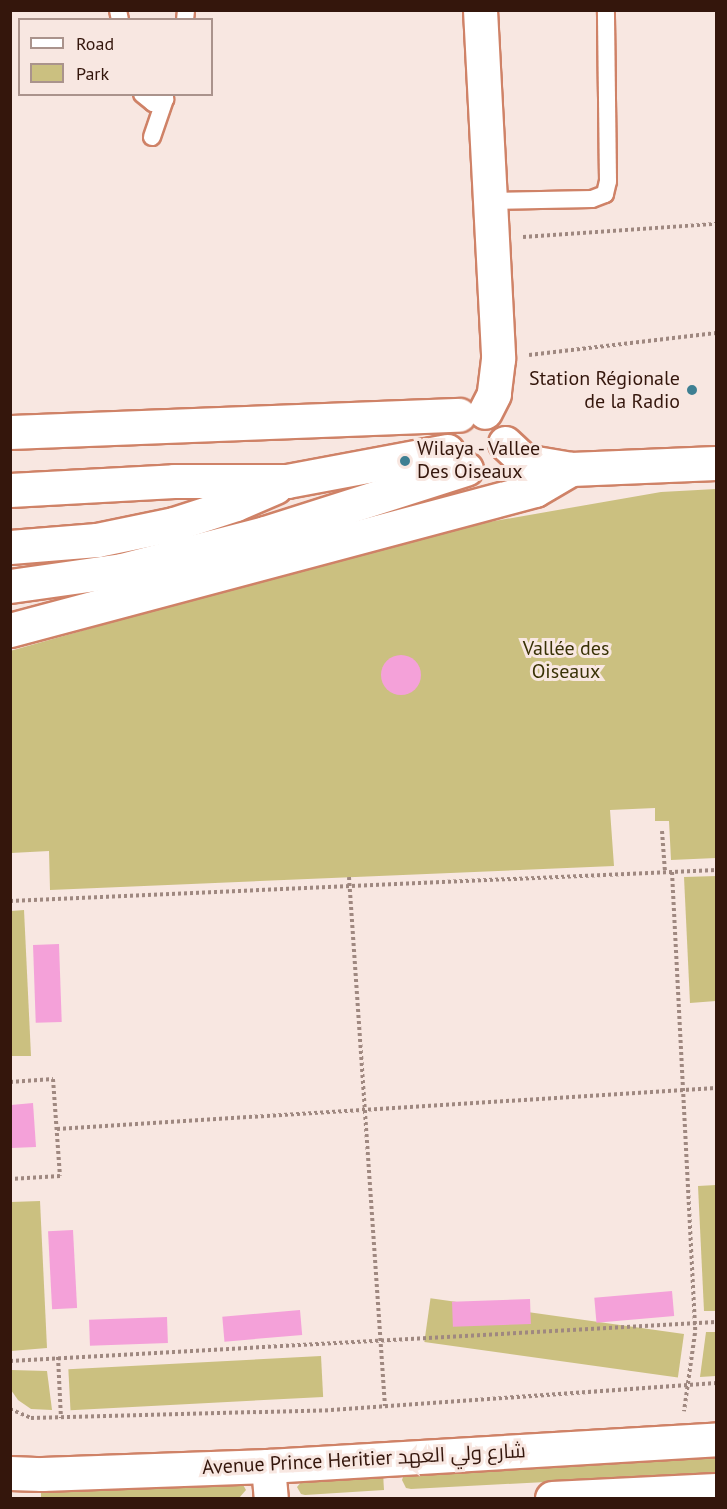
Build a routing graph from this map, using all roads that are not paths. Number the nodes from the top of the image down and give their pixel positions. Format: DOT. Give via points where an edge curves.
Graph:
graph roads {
  1 [pos="480,10"];
  2 [pos="606,10"];
  3 [pos="144,96"];
  4 [pos="165,97"];
  5 [pos="152,137"];
  6 [pos="490,201"];
  7 [pos="472,414"];
  8 [pos="10,432"];
  9 [pos="505,443"];
  10 [pos="457,460"];
  11 [pos="717,463"];
  12 [pos="571,469"];
  13 [pos="287,481"];
  14 [pos="10,490"];
  15 [pos="10,547"];
  16 [pos="10,586"];
  17 [pos="10,630"];
  18 [pos="717,1439"];
  19 [pos="268,1466"];
  20 [pos="10,1473"];
  21 [pos="717,1490"];
  22 [pos="271,1498"];
  23 [pos="552,1498"];
  1 -- 6 [label="street"];
  2 -- 6 [label="lane" via="608,181 604,194 592,199"];
  3 -- 4 [label="lane" via="153,103"];
  4 -- 5 [label="lane"];
  6 -- 7 [label="street" via="498,359 494,394"];
  7 -- 8 [label="street"];
  7 -- 9 [label="street" via="496,419 504,430"];
  7 -- 10 [label="street" via="450,425 446,437"];
  9 -- 10 [label="street" via="501,456 480,470"];
  9 -- 12 [label="street" via="524,461"];
  10 -- 13 [label="street"];
  10 -- 16 [label="street" via="265,533 122,570"];
  11 -- 12 [label="street"];
  12 -- 17 [label="street" via="535,490"];
  13 -- 14 [label="street" via="174,481"];
  13 -- 15 [label="street" via="236,504 174,524 97,540"];
  18 -- 19 [label="street, Avenue Prince Heritier شارع ولي العهد"];
  19 -- 20 [label="street, Avenue Prince Heritier شارع ولي العهد"];
  19 -- 22 [label="street"];
  21 -- 23 [label="street"];
}
